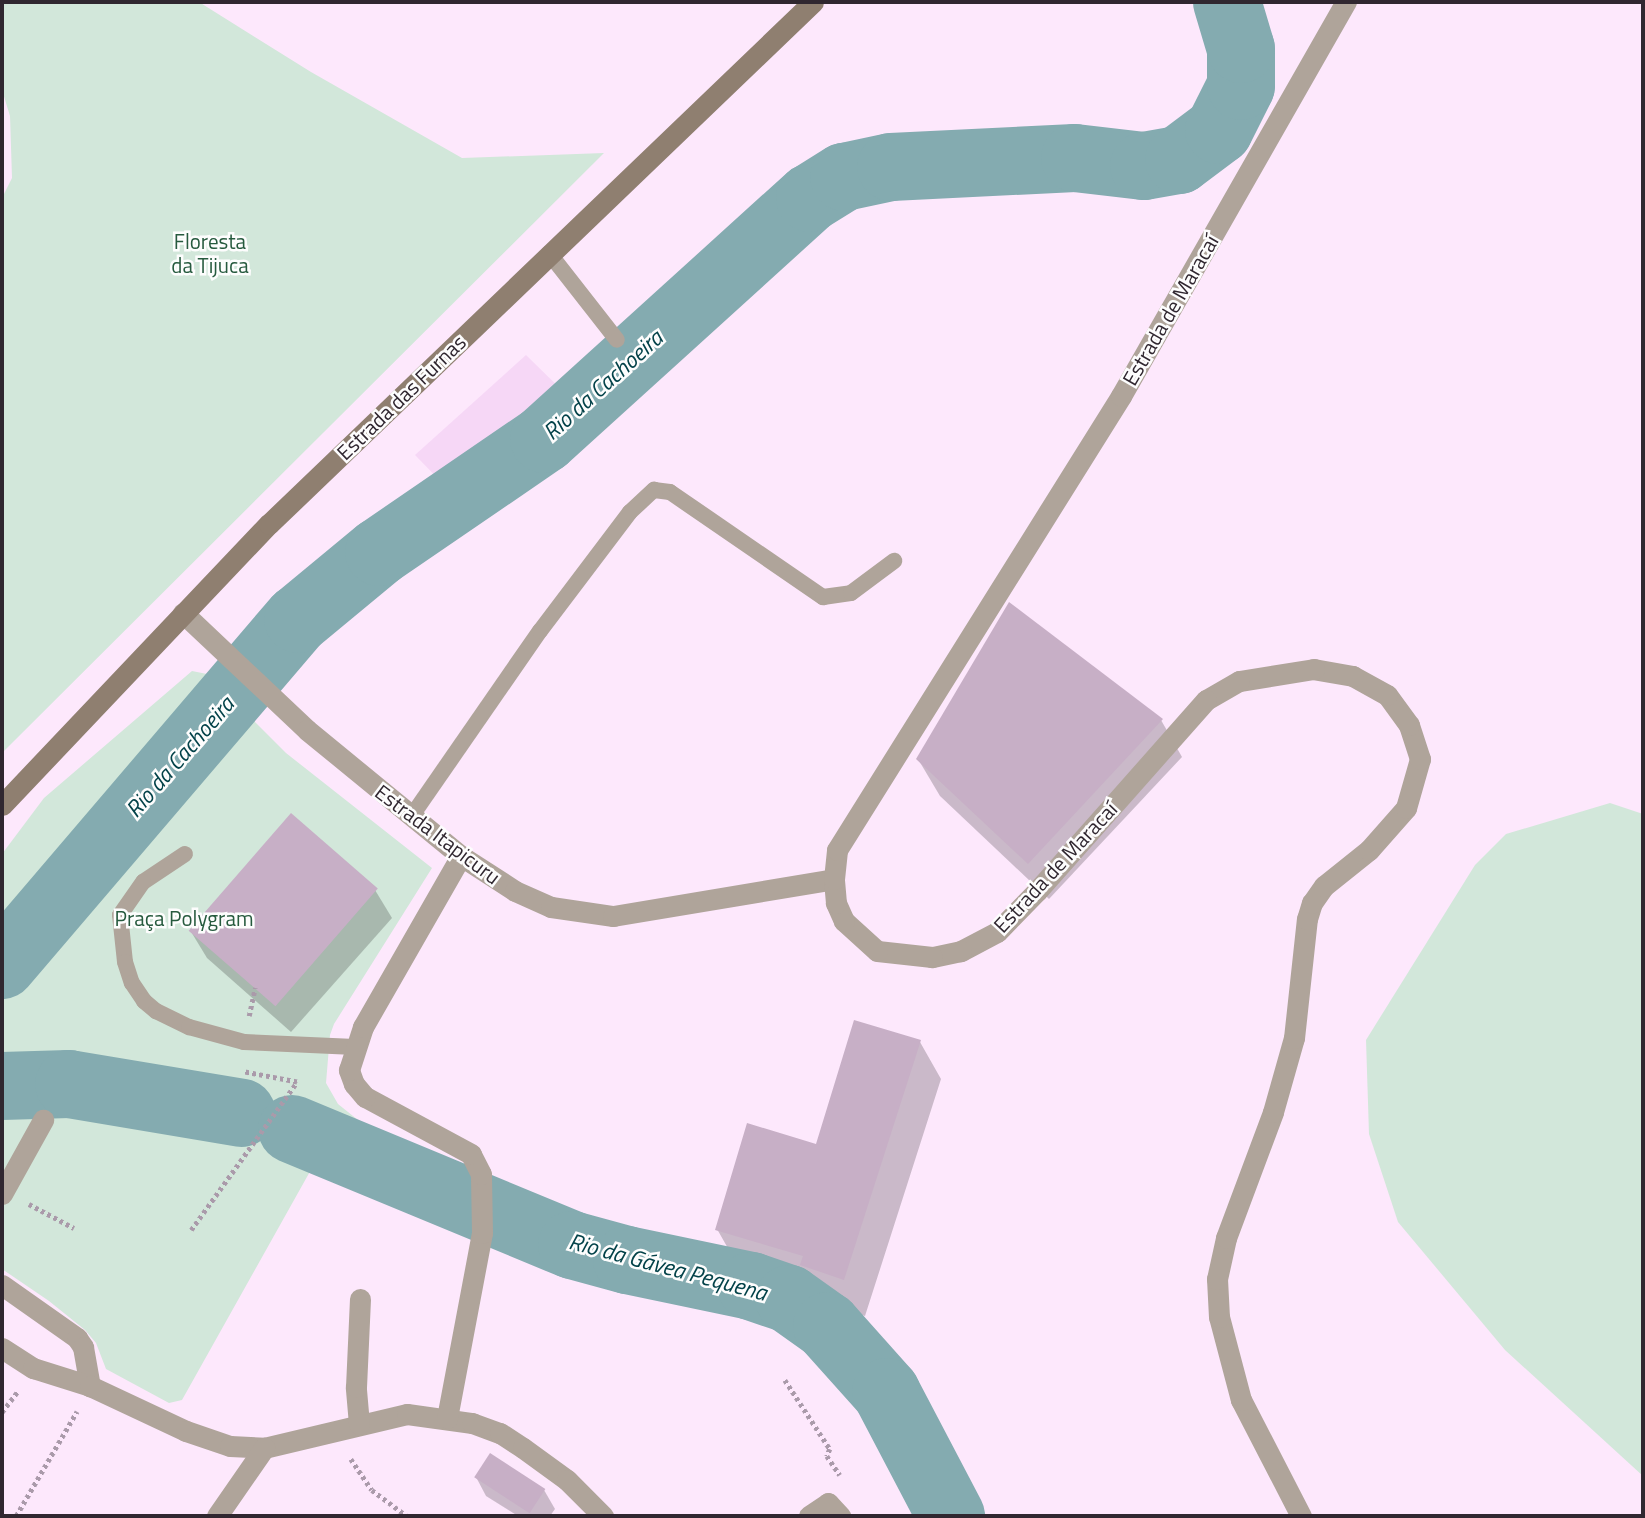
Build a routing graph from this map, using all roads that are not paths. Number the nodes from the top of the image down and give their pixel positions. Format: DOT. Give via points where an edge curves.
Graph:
graph roads {
  1 [pos="813,2"];
  2 [pos="1346,2"];
  3 [pos="548,253"];
  4 [pos="617,340"];
  5 [pos="894,561"];
  6 [pos="183,613"];
  7 [pos="2,805"];
  8 [pos="411,817"];
  9 [pos="185,854"];
  10 [pos="461,856"];
  11 [pos="834,880"];
  12 [pos="355,1047"];
  13 [pos="43,1120"];
  14 [pos="3,1193"];
  15 [pos="2,1285"];
  16 [pos="360,1299"];
  17 [pos="2,1348"];
  18 [pos="90,1385"];
  19 [pos="447,1418"];
  20 [pos="359,1424"];
  21 [pos="264,1448"];
  22 [pos="836,1511"];
  23 [pos="218,1516"];
  24 [pos="603,1516"];
  25 [pos="809,1516"];
  26 [pos="1301,1516"];
  1 -- 3 [label="main road, Estrada das Furnas"];
  2 -- 11 [label="street, Estrada de Maracaí" via="1121,396 837,850"];
  3 -- 4 [label="lane"];
  3 -- 6 [label="main road, Estrada das Furnas"];
  5 -- 8 [label="lane" via="851,593 823,597 670,492 654,490 630,512 540,631"];
  6 -- 7 [label="main road, Estrada das Furnas"];
  6 -- 8 [label="street, Estrada Itapicuru" via="307,730"];
  8 -- 10 [label="street, Estrada Itapicuru"];
  9 -- 12 [label="lane" via="143,882 120,915 125,962 144,1002 189,1027 244,1042"];
  10 -- 11 [label="street, Estrada Itapicuru" via="515,891 551,907 613,916"];
  10 -- 12 [label="street"];
  11 -- 26 [label="street, Estrada de Maracaí" via="836,903 844,921 877,951 932,957 961,951 997,932 1206,700 1239,681 1314,669 1353,676 1387,695 1409,725 1420,759 1406,808 1312,903 1294,1038 1273,1112 1226,1238 1217,1279 1219,1317 1241,1400"];
  12 -- 19 [label="street" via="349,1070 359,1091 471,1154 477,1162 482,1233"];
  13 -- 14 [label="street"];
  15 -- 18 [label="street" via="77,1338 83,1346"];
  16 -- 20 [label="street"];
  17 -- 18 [label="street" via="33,1368"];
  18 -- 21 [label="street" via="230,1447"];
  19 -- 20 [label="street" via="407,1414"];
  19 -- 24 [label="street" via="500,1433 567,1480"];
  20 -- 21 [label="street"];
  21 -- 23 [label="street"];
  22 -- 25 [label="street"];
}
